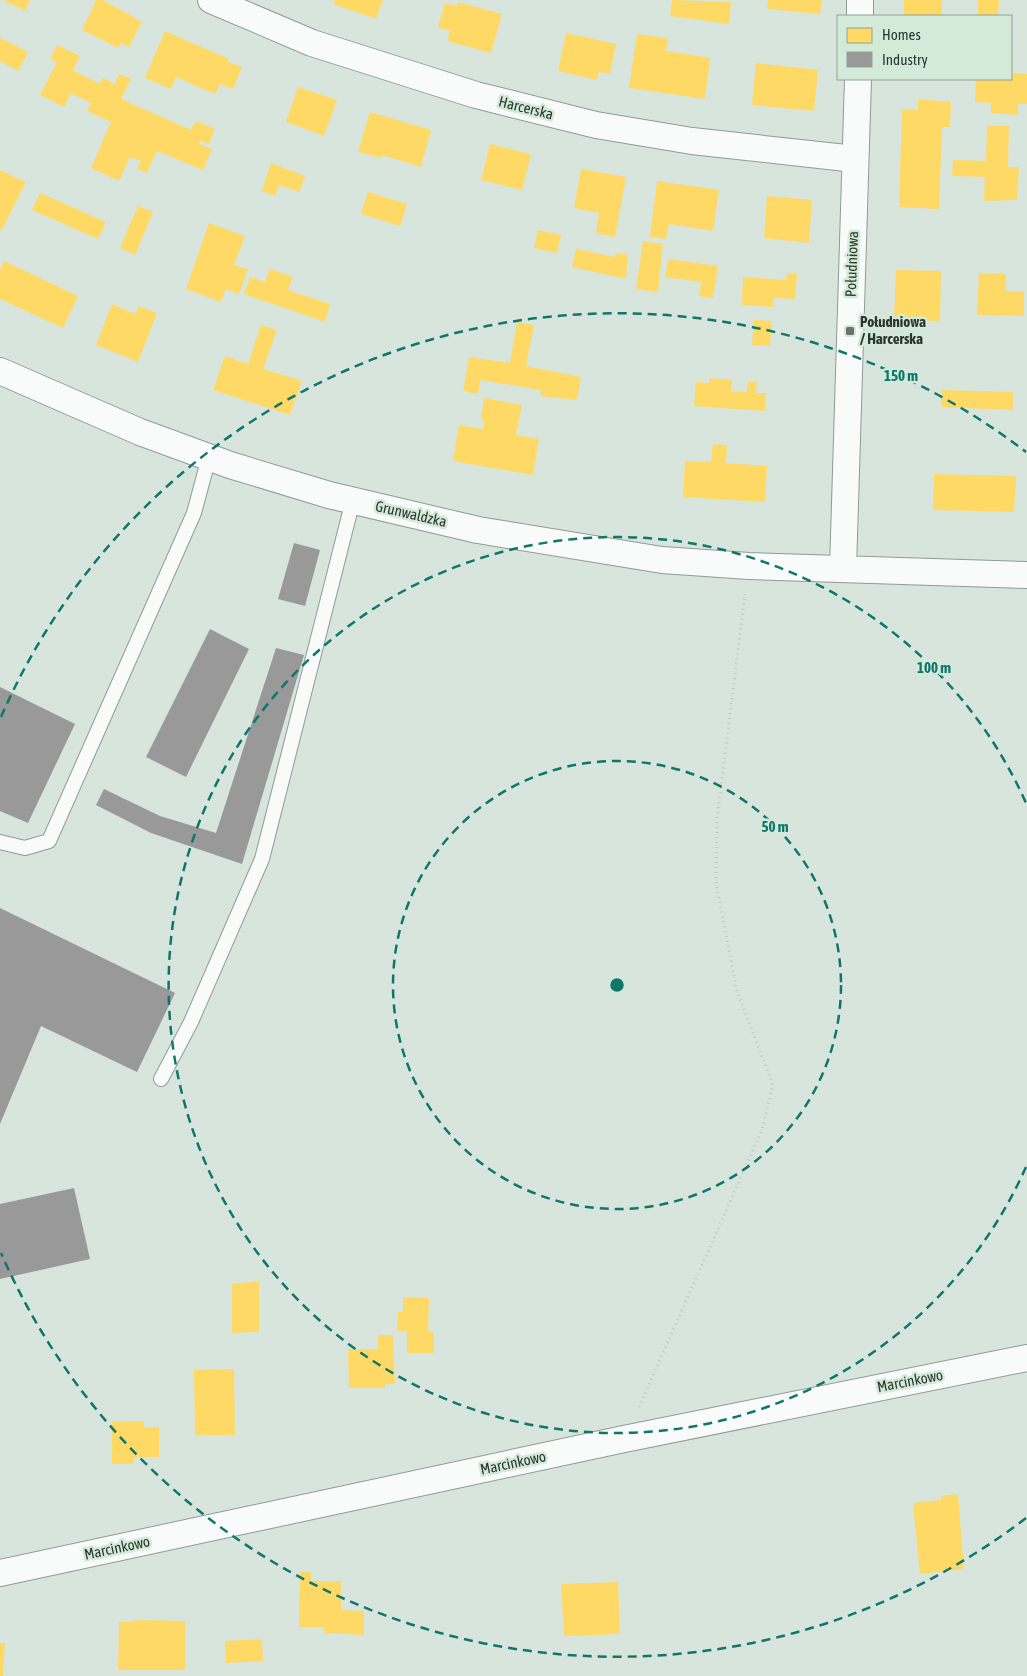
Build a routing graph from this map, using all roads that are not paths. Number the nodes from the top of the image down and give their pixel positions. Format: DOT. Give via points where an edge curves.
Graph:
graph roads {
  1 [pos="211,0"];
  2 [pos="860,0"];
  3 [pos="860,15"];
  4 [pos="858,80"];
  5 [pos="855,158"];
  6 [pos="0,371"];
  7 [pos="209,457"];
  8 [pos="352,500"];
  9 [pos="843,569"];
  10 [pos="1027,575"];
  11 [pos="0,842"];
  12 [pos="160,1079"];
  13 [pos="1027,1358"];
  14 [pos="0,1573"];
  1 -- 5 [label="street, Harcerska" via="312,43 476,95 596,125 692,141"];
  2 -- 3 [label="street"];
  4 -- 5 [label="street, Południowa"];
  5 -- 9 [label="street, Południowa"];
  6 -- 7 [label="street, Grunwaldzka" via="140,432"];
  7 -- 8 [label="street, Grunwaldzka"];
  7 -- 11 [label="lane" via="194,513 49,841 25,848"];
  8 -- 9 [label="street, Grunwaldzka" via="478,530 662,560"];
  8 -- 12 [label="lane" via="262,859 191,1022"];
  9 -- 10 [label="street, Grunwaldzka"];
  13 -- 14 [label="street, Marcinkowo" via="624,1439"];
}
